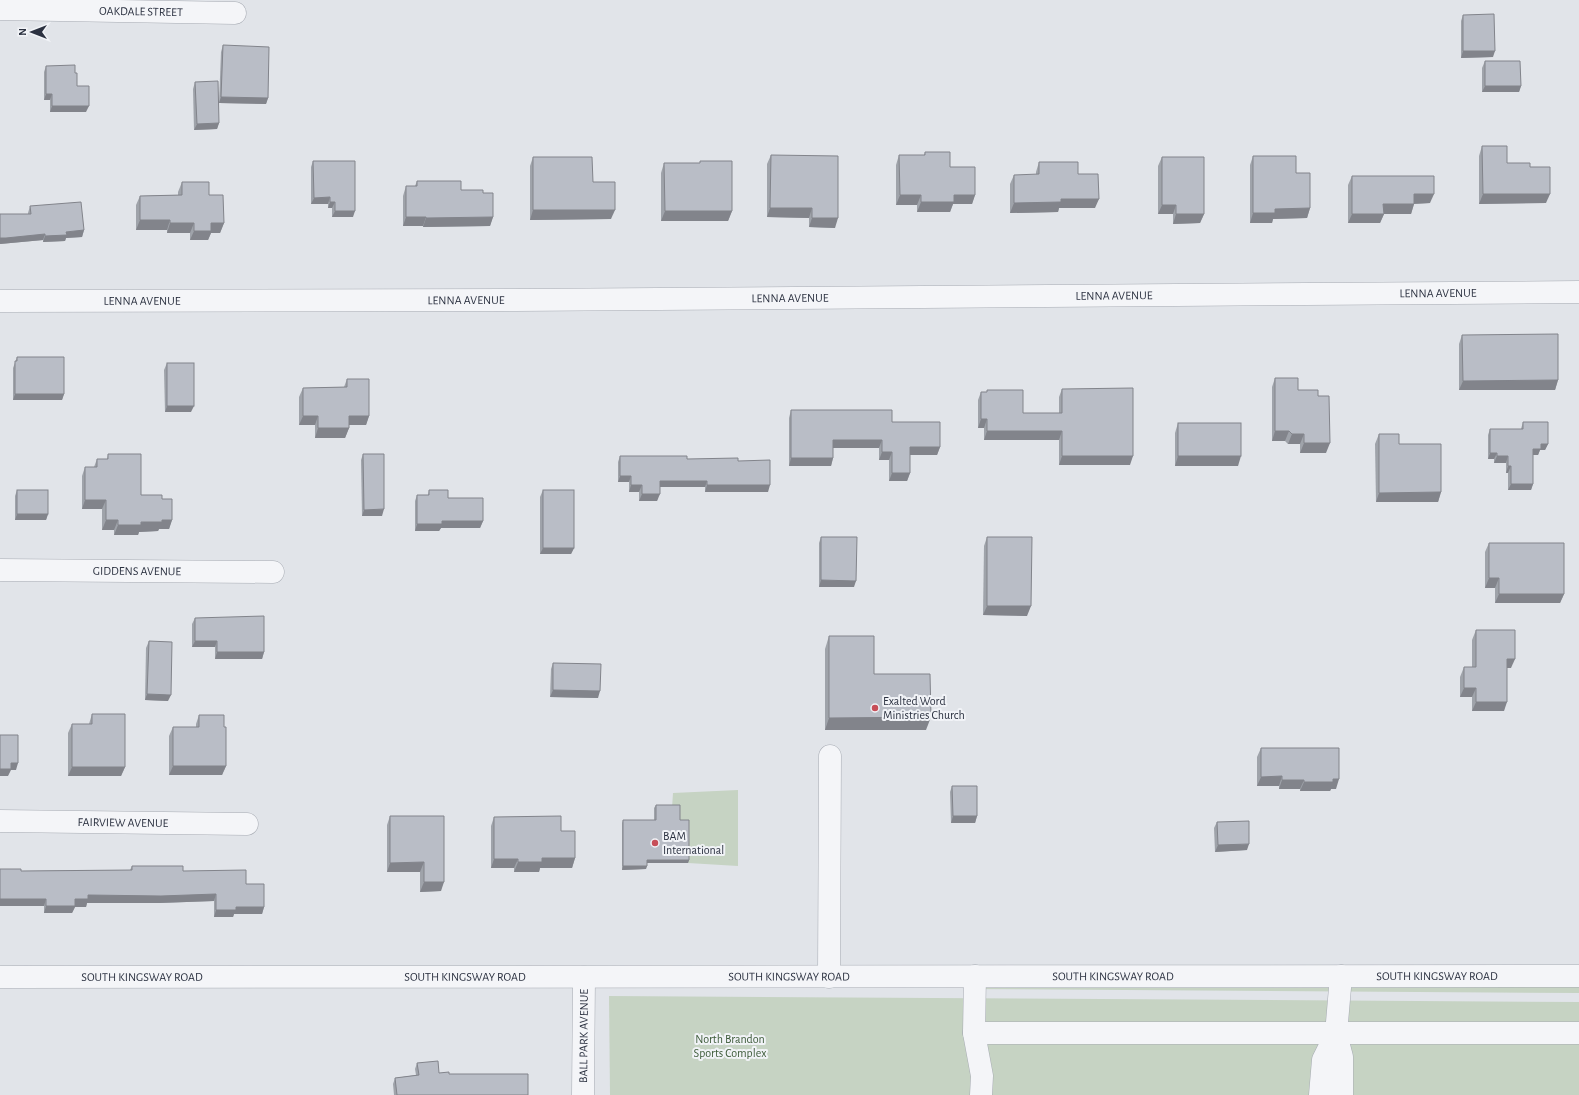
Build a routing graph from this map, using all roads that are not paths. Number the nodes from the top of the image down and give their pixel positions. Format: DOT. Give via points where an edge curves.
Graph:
graph roads {
  1 [pos="0,9"];
  2 [pos="235,13"];
  3 [pos="1579,292"];
  4 [pos="0,301"];
  5 [pos="0,570"];
  6 [pos="273,572"];
  7 [pos="830,756"];
  8 [pos="0,821"];
  9 [pos="247,824"];
  10 [pos="975,976"];
  11 [pos="1341,976"];
  12 [pos="1579,976"];
  13 [pos="0,977"];
  14 [pos="584,977"];
  15 [pos="829,977"];
  16 [pos="974,1033"];
  17 [pos="1579,1033"];
  18 [pos="1336,1034"];
  19 [pos="583,1095"];
  20 [pos="980,1095"];
  21 [pos="1320,1095"];
  22 [pos="1342,1095"];
  1 -- 2 [label="street, OAKDALE STREET"];
  3 -- 4 [label="street, LENNA AVENUE"];
  5 -- 6 [label="street, GIDDENS AVENUE"];
  7 -- 15 [label="street"];
  8 -- 9 [label="street, FAIRVIEW AVENUE"];
  10 -- 11 [label="street, SOUTH KINGSWAY ROAD"];
  10 -- 15 [label="street, SOUTH KINGSWAY ROAD"];
  10 -- 16 [label="street"];
  11 -- 12 [label="street, SOUTH KINGSWAY ROAD"];
  11 -- 18 [label="street"];
  13 -- 14 [label="street, SOUTH KINGSWAY ROAD"];
  14 -- 15 [label="street, SOUTH KINGSWAY ROAD"];
  14 -- 19 [label="street, BALL PARK AVENUE"];
  16 -- 18 [label="street"];
  16 -- 20 [label="street" via="982,1076"];
  17 -- 18 [label="street"];
  18 -- 21 [label="street" via="1323,1060"];
  18 -- 22 [label="street" via="1342,1057"];
}
